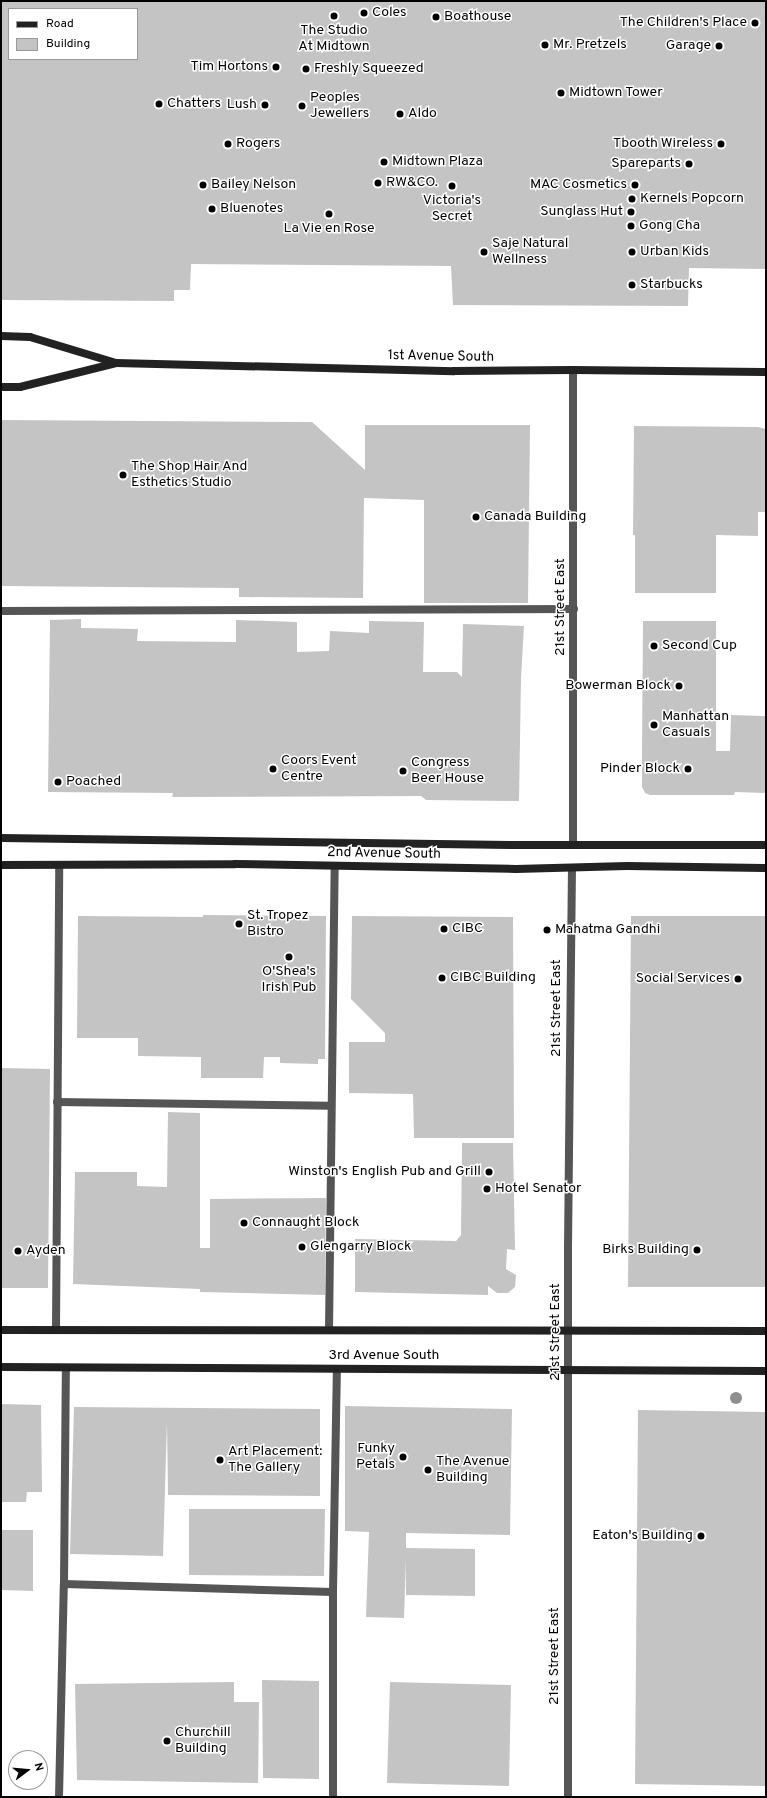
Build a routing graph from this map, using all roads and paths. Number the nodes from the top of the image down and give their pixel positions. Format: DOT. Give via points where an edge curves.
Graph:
graph roads {
  1 [pos="1,336"];
  2 [pos="116,363"];
  3 [pos="574,370"];
  4 [pos="766,372"];
  5 [pos="1,387"];
  6 [pos="574,609"];
  7 [pos="1,611"];
  8 [pos="1,838"];
  9 [pos="573,844"];
  10 [pos="766,846"];
  11 [pos="59,865"];
  12 [pos="1,866"];
  13 [pos="335,867"];
  14 [pos="572,868"];
  15 [pos="766,868"];
  16 [pos="57,1102"];
  17 [pos="330,1106"];
  18 [pos="1,1330"];
  19 [pos="56,1330"];
  20 [pos="329,1330"];
  21 [pos="569,1331"];
  22 [pos="766,1331"];
  23 [pos="1,1367"];
  24 [pos="66,1368"];
  25 [pos="337,1369"];
  26 [pos="569,1370"];
  27 [pos="766,1370"];
  28 [pos="64,1584"];
  29 [pos="333,1592"];
  30 [pos="59,1797"];
  31 [pos="333,1797"];
  32 [pos="568,1797"];
  1 -- 2 [label="main road, 1st Avenue South" via="30,337"];
  2 -- 3 [label="main road, 1st Avenue South" via="454,371"];
  2 -- 5 [label="main road, 1st Avenue South" via="20,387"];
  3 -- 4 [label="main road, 1st Avenue South"];
  3 -- 6 [label="street, 21st Street East"];
  6 -- 7 [label="street"];
  6 -- 9 [label="street, 21st Street East"];
  8 -- 9 [label="main road, 2nd Avenue South"];
  9 -- 10 [label="main road, 2nd Avenue South"];
  11 -- 12 [label="main road, 2nd Avenue South"];
  11 -- 13 [label="main road, 2nd Avenue South" via="235,864"];
  11 -- 16 [label="street"];
  13 -- 14 [label="main road, 2nd Avenue South"];
  13 -- 17 [label="street"];
  14 -- 15 [label="main road, 2nd Avenue South"];
  14 -- 21 [label="street, 21st Street East"];
  16 -- 17 [label="street"];
  16 -- 19 [label="street"];
  17 -- 20 [label="street"];
  18 -- 19 [label="main road, 3rd Avenue South"];
  19 -- 20 [label="main road, 3rd Avenue South"];
  20 -- 21 [label="main road, 3rd Avenue South"];
  21 -- 22 [label="main road, 3rd Avenue South"];
  21 -- 26 [label="street, 21st Street East"];
  23 -- 24 [label="main road, 3rd Avenue South"];
  24 -- 25 [label="main road, 3rd Avenue South"];
  24 -- 28 [label="street"];
  25 -- 26 [label="main road, 3rd Avenue South"];
  25 -- 29 [label="street"];
  26 -- 27 [label="main road, 3rd Avenue South"];
  26 -- 32 [label="street, 21st Street East"];
  28 -- 29 [label="street"];
  28 -- 30 [label="street"];
  29 -- 31 [label="street"];
}
